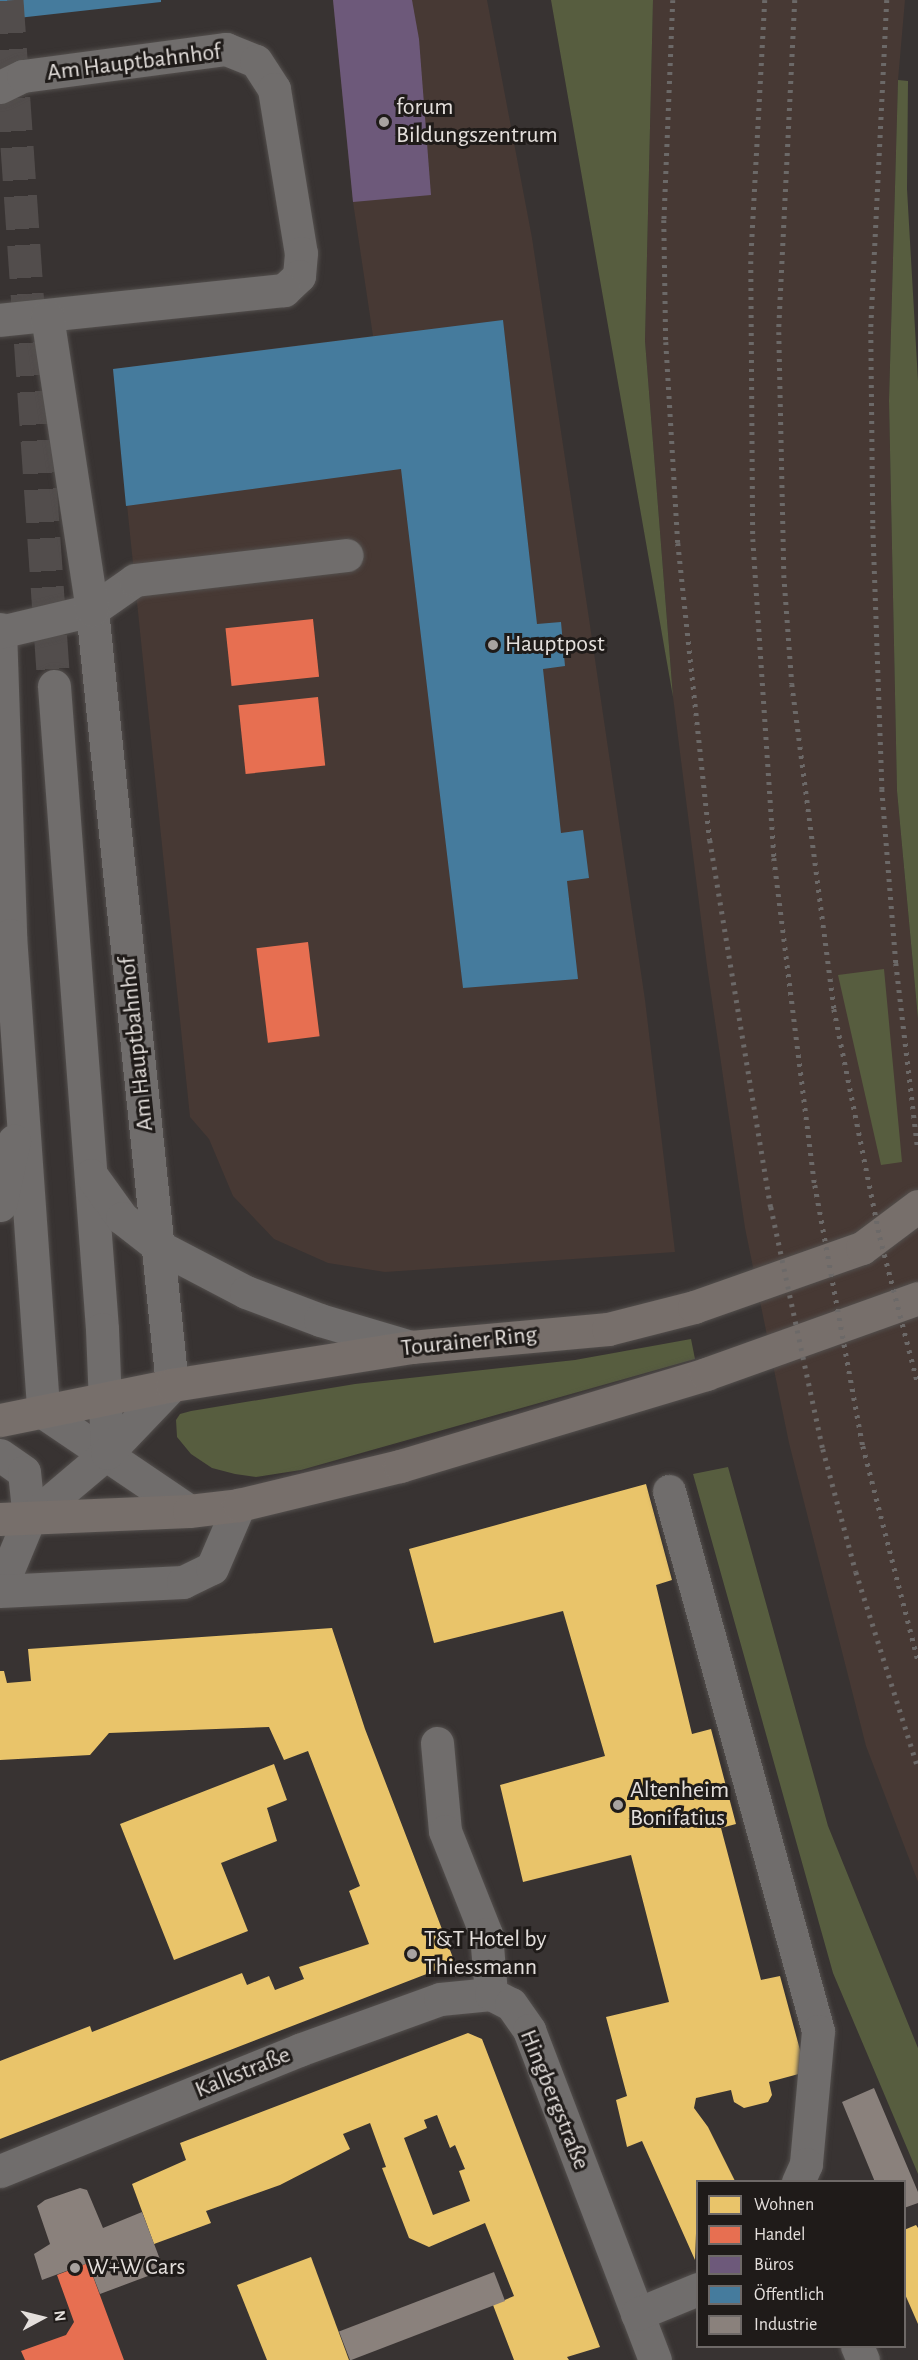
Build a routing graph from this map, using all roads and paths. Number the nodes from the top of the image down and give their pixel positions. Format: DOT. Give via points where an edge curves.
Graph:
graph roads {
  1 [pos="0,87"];
  2 [pos="47,316"];
  3 [pos="0,320"];
  4 [pos="347,555"];
  5 [pos="92,610"];
  6 [pos="0,630"];
  7 [pos="54,686"];
  8 [pos="5,928"];
  9 [pos="21,1113"];
  10 [pos="91,1175"];
  11 [pos="0,1205"];
  12 [pos="918,1206"];
  13 [pos="918,1235"];
  14 [pos="158,1246"];
  15 [pos="862,1248"];
  16 [pos="918,1298"];
  17 [pos="411,1347"];
  18 [pos="172,1384"];
  19 [pos="105,1398"];
  20 [pos="43,1412"];
  21 [pos="0,1420"];
  22 [pos="107,1453"];
  23 [pos="0,1455"];
  24 [pos="669,1491"];
  25 [pos="239,1505"];
  26 [pos="189,1511"];
  27 [pos="14,1519"];
  28 [pos="0,1590"];
  29 [pos="436,1743"];
  30 [pos="491,1994"];
  31 [pos="0,2170"];
  32 [pos="798,2180"];
  33 [pos="696,2290"];
  34 [pos="637,2314"];
  35 [pos="655,2360"];
  1 -- 2 [label="street, Am Hauptbahnhof" via="23,76 226,49 256,61 274,89 301,253 299,276 284,290"];
  2 -- 3 [label="street, Am Hauptbahnhof"];
  2 -- 5 [label="street, Am Hauptbahnhof"];
  4 -- 5 [label="street" via="135,580"];
  5 -- 6 [label="street"];
  5 -- 14 [label="street, Am Hauptbahnhof"];
  6 -- 8 [label="street"];
  7 -- 10 [label="street"];
  8 -- 9 [label="street"];
  9 -- 11 [label="street"];
  9 -- 20 [label="street" via="39,1313"];
  10 -- 14 [label="street" via="122,1218"];
  10 -- 19 [label="street"];
  12 -- 15 [label="main road, Tourainer Ring"];
  13 -- 15 [label="main road"];
  14 -- 17 [label="street" via="246,1292 320,1320"];
  14 -- 18 [label="street, Am Hauptbahnhof"];
  15 -- 17 [label="main road, Tourainer Ring" via="694,1307 608,1329"];
  16 -- 25 [label="main road" via="706,1374 400,1466"];
  17 -- 18 [label="main road, Tourainer Ring"];
  18 -- 19 [label="main road, Tourainer Ring"];
  18 -- 22 [label="street"];
  19 -- 20 [label="main road, Tourainer Ring"];
  19 -- 22 [label="street"];
  20 -- 21 [label="main road, Tourainer Ring"];
  20 -- 22 [label="street"];
  22 -- 26 [label="street"];
  22 -- 27 [label="street"];
  23 -- 27 [label="street" via="24,1472"];
  24 -- 32 [label="street" via="818,2031 806,2164"];
  25 -- 26 [label="main road"];
  25 -- 28 [label="street" via="212,1568 183,1582"];
  26 -- 27 [label="main road"];
  27 -- 28 [label="street"];
  29 -- 30 [label="street" via="445,1831 486,1934"];
  30 -- 31 [label="street, Kalkstraße" via="467,1994 429,2003 299,2050"];
  30 -- 34 [label="street, Hingbergstraße" via="511,2004 528,2030"];
  33 -- 34 [label="street"];
  34 -- 35 [label="street, Hingbergstraße"];
}
